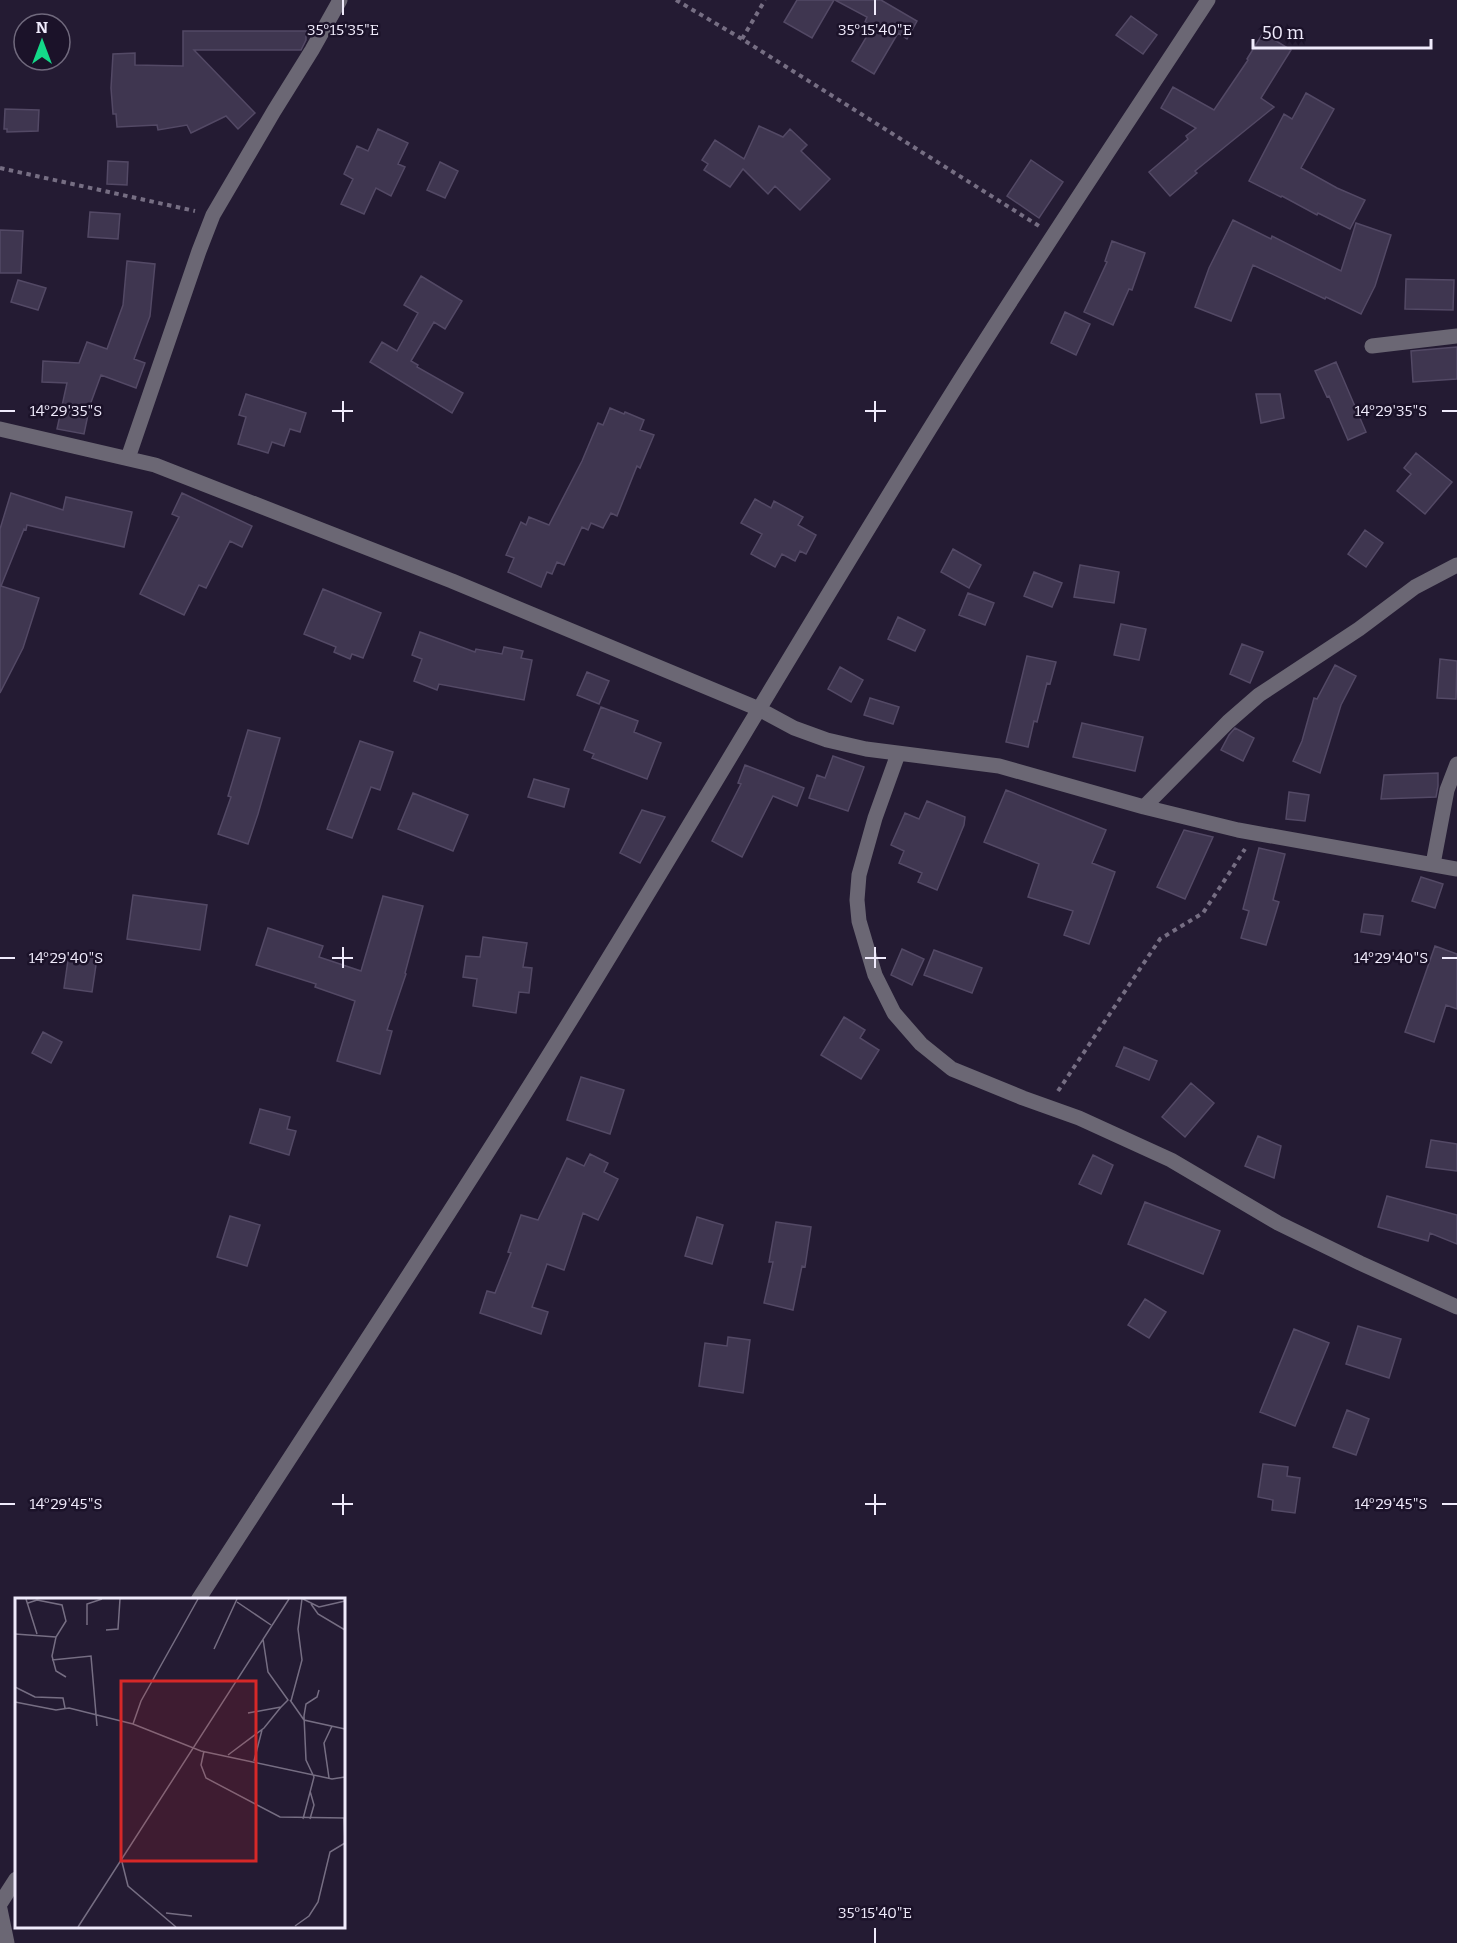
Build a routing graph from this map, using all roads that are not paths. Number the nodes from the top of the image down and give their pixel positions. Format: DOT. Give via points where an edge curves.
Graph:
graph roads {
  1 [pos="340,0"];
  2 [pos="1208,0"];
  3 [pos="1457,336"];
  4 [pos="1372,346"];
  5 [pos="0,429"];
  6 [pos="128,458"];
  7 [pos="1457,565"];
  8 [pos="759,709"];
  9 [pos="897,754"];
  10 [pos="1457,764"];
  11 [pos="1144,807"];
  12 [pos="1433,864"];
  13 [pos="1457,869"];
  14 [pos="1457,1307"];
  15 [pos="199,1598"];
  16 [pos="15,1881"];
  17 [pos="0,1904"];
  18 [pos="0,1910"];
  19 [pos="7,1943"];
  1 -- 6 [label="street" via="213,215"];
  2 -- 8 [label="street" via="1052,235"];
  3 -- 4 [label="street"];
  5 -- 6 [label="street"];
  6 -- 8 [label="street" via="155,465 441,577"];
  7 -- 11 [label="street" via="1416,587 1259,695"];
  8 -- 9 [label="street" via="827,740"];
  8 -- 15 [label="street" via="538,1072"];
  9 -- 11 [label="street" via="999,766"];
  9 -- 14 [label="street" via="859,875 857,900 875,975 894,1012 921,1044 952,1069 1079,1118 1171,1161 1278,1223"];
  10 -- 12 [label="street" via="1447,790"];
  11 -- 12 [label="street" via="1268,836"];
  12 -- 13 [label="street"];
  16 -- 17 [label="street"];
  18 -- 19 [label="street"];
}
